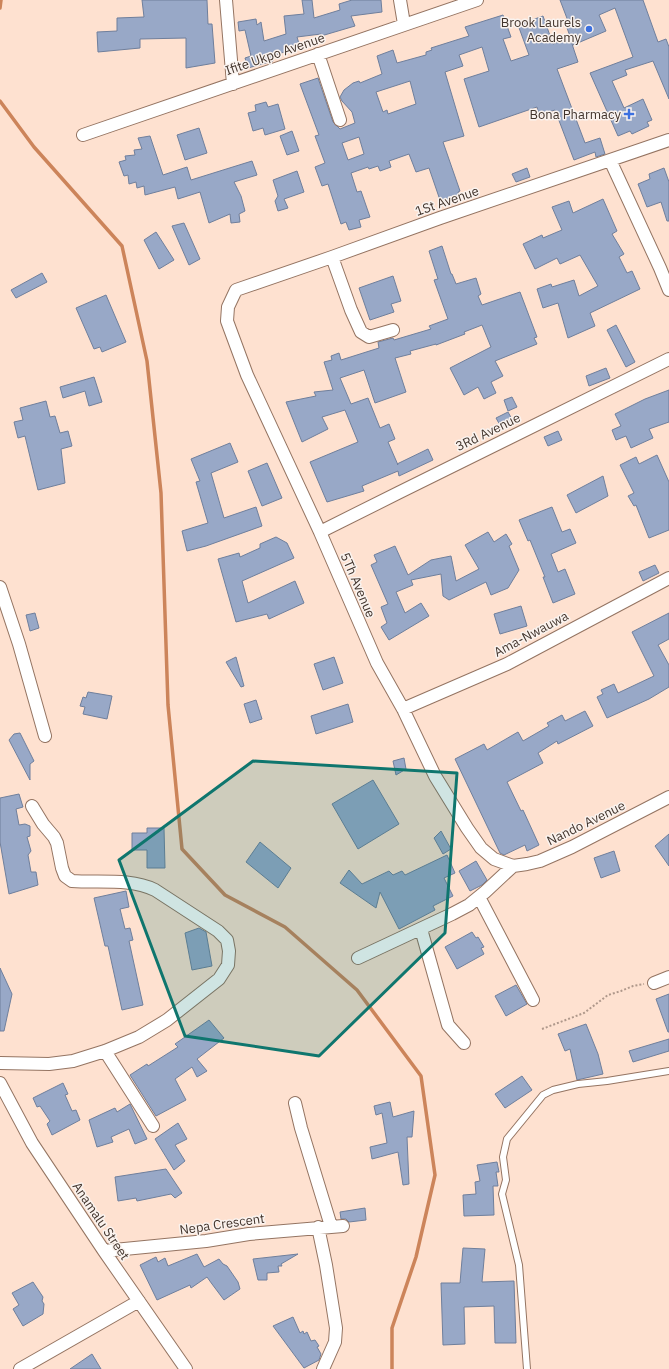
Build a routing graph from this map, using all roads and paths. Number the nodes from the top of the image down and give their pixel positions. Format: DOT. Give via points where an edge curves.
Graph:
graph roads {
  1 [pos="226,0"];
  2 [pos="400,0"];
  3 [pos="477,0"];
  4 [pos="404,24"];
  5 [pos="318,54"];
  6 [pos="233,84"];
  7 [pos="340,120"];
  8 [pos="83,135"];
  9 [pos="669,140"];
  10 [pos="610,160"];
  11 [pos="332,257"];
  12 [pos="236,290"];
  13 [pos="669,290"];
  14 [pos="394,330"];
  15 [pos="669,359"];
  16 [pos="320,532"];
  17 [pos="669,578"];
  18 [pos="0,587"];
  19 [pos="403,709"];
  20 [pos="45,736"];
  21 [pos="669,797"];
  22 [pos="32,806"];
  23 [pos="513,866"];
  24 [pos="479,897"];
  25 [pos="421,929"];
  26 [pos="358,958"];
  27 [pos="669,977"];
  28 [pos="654,983"];
  29 [pos="533,1000"];
  30 [pos="542,1028"];
  31 [pos="464,1043"];
  32 [pos="105,1051"];
  33 [pos="0,1063"];
  34 [pos="669,1071"];
  35 [pos="0,1083"];
  36 [pos="295,1103"];
  37 [pos="153,1126"];
  38 [pos="318,1227"];
  39 [pos="104,1251"];
  40 [pos="139,1301"];
  41 [pos="20,1369"];
  42 [pos="186,1369"];
  43 [pos="323,1369"];
  44 [pos="527,1369"];
  1 -- 6 [label="street"];
  2 -- 4 [label="street"];
  3 -- 4 [label="street, Ifite Ukpo Avenue"];
  4 -- 5 [label="street, Ifite Ukpo Avenue"];
  5 -- 6 [label="street, Ifite Ukpo Avenue"];
  5 -- 7 [label="street"];
  6 -- 8 [label="street, Ifite Ukpo Avenue"];
  9 -- 10 [label="street, 1St Avenue"];
  10 -- 11 [label="street, 1St Avenue"];
  10 -- 13 [label="street"];
  11 -- 12 [label="street, 1St Avenue"];
  11 -- 14 [label="street" via="361,332 369,336"];
  12 -- 16 [label="street, 5Th Avenue" via="228,307 227,321 247,375"];
  15 -- 16 [label="street, 3Rd Avenue"];
  16 -- 19 [label="street, 5Th Avenue" via="377,662"];
  17 -- 19 [label="street, Ama-Nwauwa" via="507,664"];
  18 -- 20 [label="street"];
  19 -- 23 [label="street, 5Th Avenue" via="435,776 466,828 481,848 494,859"];
  21 -- 23 [label="street, Nando Avenue" via="561,852"];
  22 -- 32 [label="street" via="54,837 65,876 72,881 145,885 218,931 227,940 228,965 219,979 167,1020 139,1037"];
  23 -- 24 [label="street"];
  24 -- 25 [label="street" via="469,905"];
  24 -- 29 [label="street"];
  25 -- 26 [label="street"];
  25 -- 31 [label="street" via="448,1024"];
  27 -- 28 [label="street"];
  28 -- 30 [label="path" via="633,986 608,995 584,1013"];
  32 -- 33 [label="street" via="73,1061 49,1064"];
  32 -- 37 [label="street"];
  34 -- 44 [label="lane" via="553,1090 543,1096 507,1139 503,1157 506,1180 502,1194 519,1265"];
  35 -- 39 [label="street, Anamalu Street" via="32,1143"];
  36 -- 38 [label="street, Nepa Crescent" via="300,1128 337,1226"];
  38 -- 39 [label="street, Nepa Crescent"];
  38 -- 43 [label="street" via="336,1328 335,1342"];
  39 -- 40 [label="street, Anamalu Street"];
  40 -- 41 [label="street"];
  40 -- 42 [label="street, Anamalu Street"];
}
